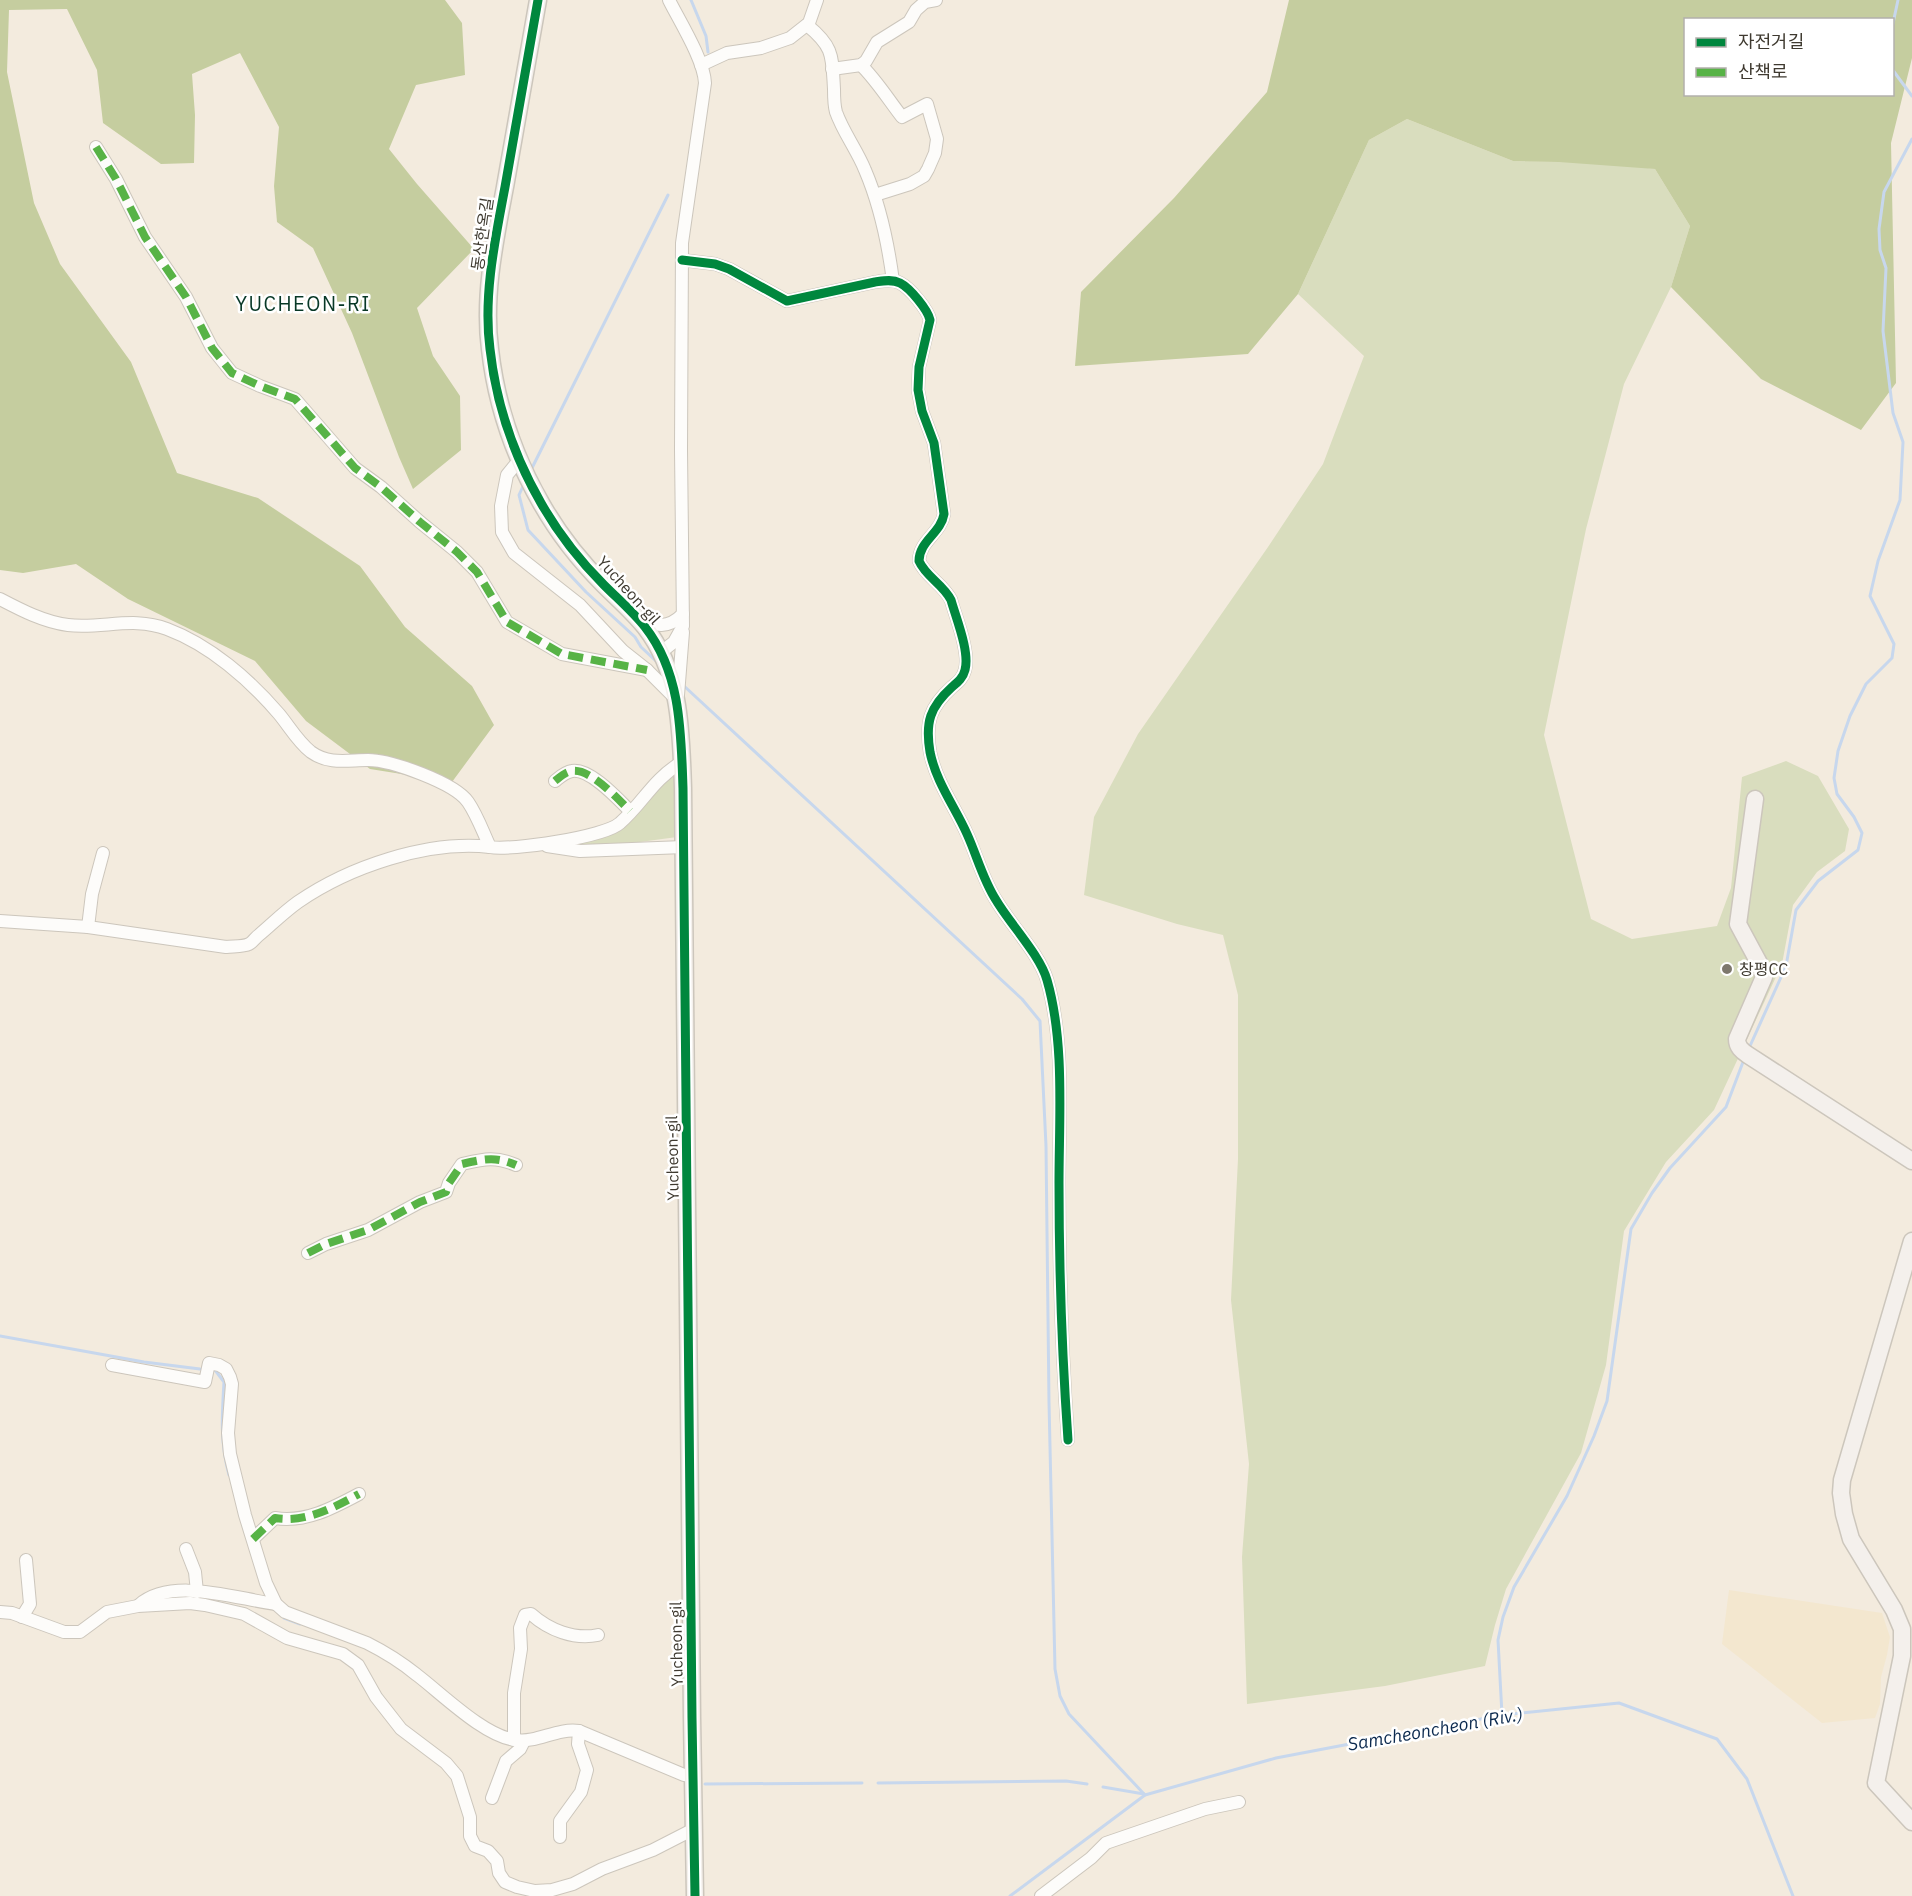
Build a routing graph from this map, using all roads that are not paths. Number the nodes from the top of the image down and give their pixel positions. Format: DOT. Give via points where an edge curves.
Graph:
graph roads {
  1 [pos="538,0"];
  2 [pos="669,0"];
  3 [pos="817,0"];
  4 [pos="936,0"];
  5 [pos="807,25"];
  6 [pos="861,64"];
  7 [pos="701,65"];
  8 [pos="832,69"];
  9 [pos="96,147"];
  10 [pos="875,195"];
  11 [pos="681,260"];
  12 [pos="893,281"];
  13 [pos="525,471"];
  14 [pos="0,599"];
  15 [pos="635,616"];
  16 [pos="683,620"];
  17 [pos="660,653"];
  18 [pos="647,670"];
  19 [pos="676,701"];
  20 [pos="682,762"];
  21 [pos="555,781"];
  22 [pos="1755,798"];
  23 [pos="630,812"];
  24 [pos="537,844"];
  25 [pos="490,847"];
  26 [pos="684,847"];
  27 [pos="103,853"];
  28 [pos="0,921"];
  29 [pos="88,927"];
  30 [pos="1912,1161"];
  31 [pos="516,1165"];
  32 [pos="1912,1241"];
  33 [pos="308,1253"];
  34 [pos="112,1365"];
  35 [pos="1068,1440"];
  36 [pos="359,1494"];
  37 [pos="253,1539"];
  38 [pos="186,1549"];
  39 [pos="26,1560"];
  40 [pos="197,1592"];
  41 [pos="276,1604"];
  42 [pos="138,1606"];
  43 [pos="0,1612"];
  44 [pos="22,1617"];
  45 [pos="598,1635"];
  46 [pos="579,1731"];
  47 [pos="519,1740"];
  48 [pos="693,1776"];
  49 [pos="492,1798"];
  50 [pos="1239,1802"];
  51 [pos="1912,1822"];
  52 [pos="694,1829"];
  53 [pos="560,1837"];
  54 [pos="695,1896"];
  55 [pos="1041,1896"];
  1 -- 13 [label="street, 동산한옥길" via="499,219 488,312 489,348 498,396"];
  2 -- 7 [label="street"];
  3 -- 5 [label="street"];
  4 -- 6 [label="street" via="925,2 909,22 877,42"];
  5 -- 7 [label="street" via="776,44 727,53"];
  5 -- 8 [label="street" via="828,45"];
  6 -- 8 [label="street"];
  6 -- 10 [label="street" via="902,117 927,104 937,139 924,176"];
  7 -- 11 [label="street" via="705,83"];
  8 -- 10 [label="street" via="837,115"];
  9 -- 18 [label="street" via="212,348 232,372 294,399 355,468 477,572 507,622 562,654"];
  10 -- 12 [label="street"];
  11 -- 12 [label="street" via="729,269 787,301"];
  11 -- 16 [label="street"];
  12 -- 35 [label="street" via="905,286 930,320 918,390 934,443 944,514 942,523 921,549 919,561 948,593 966,662 963,678 934,706 929,723 930,751 991,892 1042,966 1055,1016"];
  13 -- 15 [label="street, Yucheon-gil" via="566,542"];
  13 -- 18 [label="street" via="507,476 501,506 502,532 514,553 580,605 623,651"];
  14 -- 25 [label="street" via="69,625 146,623 184,636 237,671 310,751 340,762 371,760 399,766 459,793 467,800"];
  15 -- 16 [label="street" via="663,625"];
  15 -- 17 [label="street, Yucheon-gil"];
  16 -- 17 [label="street" via="674,642"];
  16 -- 19 [label="street"];
  17 -- 19 [label="street, Yucheon-gil" via="673,682"];
  18 -- 19 [label="street"];
  19 -- 20 [label="street, Yucheon-gil"];
  20 -- 23 [label="street" via="663,774"];
  20 -- 26 [label="street, Yucheon-gil"];
  21 -- 23 [label="street" via="567,772 579,771 601,783"];
  22 -- 30 [label="street" via="1738,924 1764,977 1737,1044 1748,1055"];
  23 -- 24 [label="street" via="604,832"];
  24 -- 25 [label="street"];
  24 -- 26 [label="street" via="580,851"];
  25 -- 29 [label="street" via="429,850 391,858 348,874 295,904 249,945 226,947"];
  26 -- 48 [label="street, Yucheon-gil"];
  27 -- 29 [label="street"];
  28 -- 29 [label="street"];
  31 -- 33 [label="street" via="500,1159 462,1164 446,1192 368,1230"];
  32 -- 51 [label="street" via="1841,1493 1851,1539 1902,1629 1902,1656 1876,1783"];
  34 -- 37 [label="street" via="205,1382 208,1363 225,1369 232,1384 230,1454"];
  36 -- 37 [label="street" via="316,1515 275,1518"];
  37 -- 41 [label="street"];
  38 -- 40 [label="street" via="195,1572"];
  39 -- 44 [label="street" via="30,1604"];
  40 -- 41 [label="street"];
  40 -- 42 [label="street" via="155,1594"];
  41 -- 47 [label="street" via="293,1616 380,1649 480,1724 500,1736"];
  42 -- 44 [label="street" via="107,1612 80,1632 64,1632"];
  42 -- 52 [label="street" via="190,1603 244,1614 287,1638 343,1654 358,1665 401,1729 457,1776 470,1817 470,1836 475,1846 489,1851 497,1861 505,1882 535,1891 552,1890"];
  43 -- 44 [label="street"];
  45 -- 47 [label="street" via="573,1636 531,1614 525,1615 520,1628 514,1693"];
  46 -- 47 [label="street"];
  46 -- 48 [label="street"];
  46 -- 53 [label="street" via="578,1744 587,1770 581,1791 560,1821"];
  47 -- 49 [label="street" via="520,1749 507,1761"];
  48 -- 52 [label="street, Yucheon-gil"];
  50 -- 55 [label="street" via="1205,1809 1106,1843"];
  52 -- 54 [label="street, Yucheon-gil"];
}
